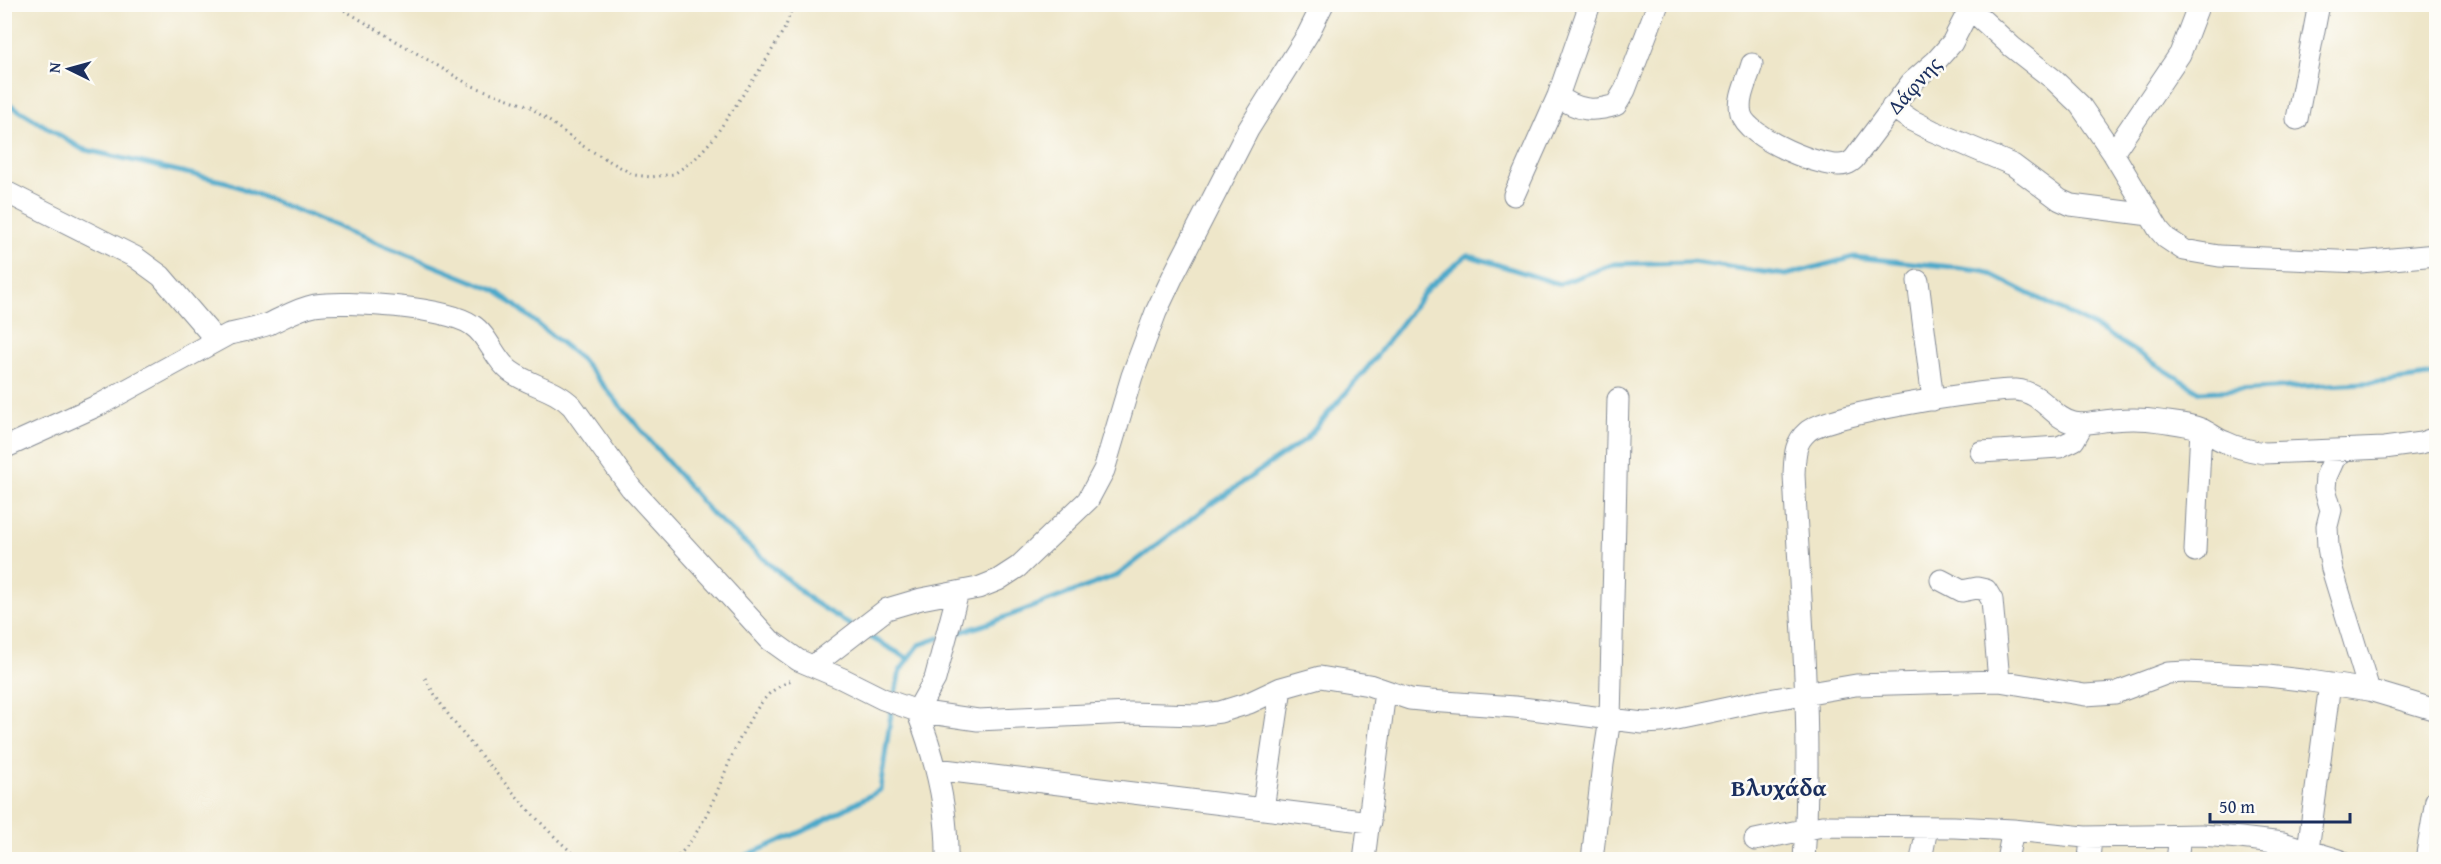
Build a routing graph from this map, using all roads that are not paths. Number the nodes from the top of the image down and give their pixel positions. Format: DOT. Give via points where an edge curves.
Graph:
graph roads {
  1 [pos="1323,4"];
  2 [pos="1590,4"];
  3 [pos="1658,4"];
  4 [pos="2199,4"];
  5 [pos="2319,4"];
  6 [pos="1968,7"];
  7 [pos="1752,64"];
  8 [pos="1558,96"];
  9 [pos="1892,107"];
  10 [pos="2297,118"];
  11 [pos="2113,153"];
  12 [pos="4,191"];
  13 [pos="1514,195"];
  14 [pos="2150,215"];
  15 [pos="2436,255"];
  16 [pos="1918,281"];
  17 [pos="216,340"];
  18 [pos="1618,399"];
  19 [pos="1933,400"];
  20 [pos="2083,424"];
  21 [pos="2200,429"];
  22 [pos="2436,438"];
  23 [pos="4,448"];
  24 [pos="2345,450"];
  25 [pos="1981,452"];
  26 [pos="2195,551"];
  27 [pos="1941,580"];
  28 [pos="958,592"];
  29 [pos="813,666"];
  30 [pos="1999,681"];
  31 [pos="2330,684"];
  32 [pos="1281,688"];
  33 [pos="2369,690"];
  34 [pos="1385,691"];
  35 [pos="1804,694"];
  36 [pos="2436,710"];
  37 [pos="917,711"];
  38 [pos="1610,719"];
  39 [pos="936,769"];
  40 [pos="2436,800"];
  41 [pos="1263,809"];
  42 [pos="1370,822"];
  43 [pos="1806,828"];
  44 [pos="1927,828"];
  45 [pos="2013,830"];
  46 [pos="2180,836"];
  47 [pos="2091,837"];
  48 [pos="1755,840"];
  49 [pos="2308,850"];
  50 [pos="947,860"];
  51 [pos="1364,860"];
  52 [pos="1592,860"];
  53 [pos="1804,860"];
  54 [pos="1921,860"];
  55 [pos="2007,860"];
  56 [pos="2089,860"];
  57 [pos="2177,860"];
  58 [pos="2339,860"];
  59 [pos="2426,860"];
  1 -- 28 [label="street" via="1248,130 1173,276 1135,368 1097,485 1088,500 1018,567 988,584"];
  2 -- 8 [label="street"];
  3 -- 8 [label="street" via="1616,105 1584,110"];
  4 -- 11 [label="street" via="2180,54"];
  5 -- 10 [label="street"];
  6 -- 9 [label="street, Δάφνης" via="1952,43"];
  6 -- 11 [label="street" via="2067,92"];
  7 -- 9 [label="street, Δάφνης" via="1741,99 1745,125 1782,147 1820,161 1846,164 1854,159"];
  8 -- 13 [label="street"];
  9 -- 14 [label="street" via="1933,131 2013,165 2060,200"];
  11 -- 14 [label="street"];
  12 -- 17 [label="street" via="135,257 161,276"];
  14 -- 15 [label="street" via="2166,238 2196,254 2360,262"];
  16 -- 19 [label="street"];
  17 -- 23 [label="street" via="100,404"];
  17 -- 29 [label="street" via="314,305 409,308 472,325 508,370 562,396 573,406 631,488 725,594 770,640"];
  18 -- 38 [label="street"];
  19 -- 20 [label="street" via="2017,390 2038,397 2070,422"];
  19 -- 35 [label="street" via="1823,422 1805,433 1796,447"];
  20 -- 21 [label="street" via="2154,420"];
  20 -- 25 [label="street" via="2074,440 2059,447"];
  21 -- 24 [label="street" via="2248,451"];
  21 -- 26 [label="street"];
  22 -- 24 [label="street" via="2412,445"];
  24 -- 33 [label="street" via="2335,457 2326,477 2331,510 2328,547"];
  27 -- 30 [label="street" via="1962,591 1986,590 1992,600"];
  28 -- 29 [label="street" via="887,609"];
  28 -- 37 [label="street" via="935,678"];
  29 -- 37 [label="street"];
  30 -- 31 [label="street" via="2085,696 2115,693 2168,673 2186,672"];
  30 -- 35 [label="street" via="1884,683"];
  31 -- 33 [label="street"];
  31 -- 49 [label="street"];
  32 -- 34 [label="street" via="1320,677"];
  32 -- 37 [label="street" via="1249,703 1197,715 1130,713 978,720"];
  32 -- 41 [label="street"];
  33 -- 36 [label="street"];
  34 -- 38 [label="street" via="1430,702 1515,707"];
  34 -- 42 [label="street"];
  35 -- 38 [label="street" via="1662,722"];
  35 -- 43 [label="street"];
  37 -- 39 [label="street"];
  38 -- 52 [label="street"];
  39 -- 41 [label="street"];
  39 -- 50 [label="street"];
  40 -- 59 [label="street"];
  41 -- 42 [label="street"];
  42 -- 51 [label="street"];
  43 -- 44 [label="street"];
  43 -- 48 [label="street"];
  43 -- 53 [label="street"];
  44 -- 45 [label="street"];
  44 -- 54 [label="street"];
  45 -- 47 [label="street"];
  45 -- 55 [label="street"];
  46 -- 47 [label="street"];
  46 -- 49 [label="street" via="2260,839"];
  46 -- 57 [label="street"];
  47 -- 56 [label="street"];
  49 -- 58 [label="street"];
}
